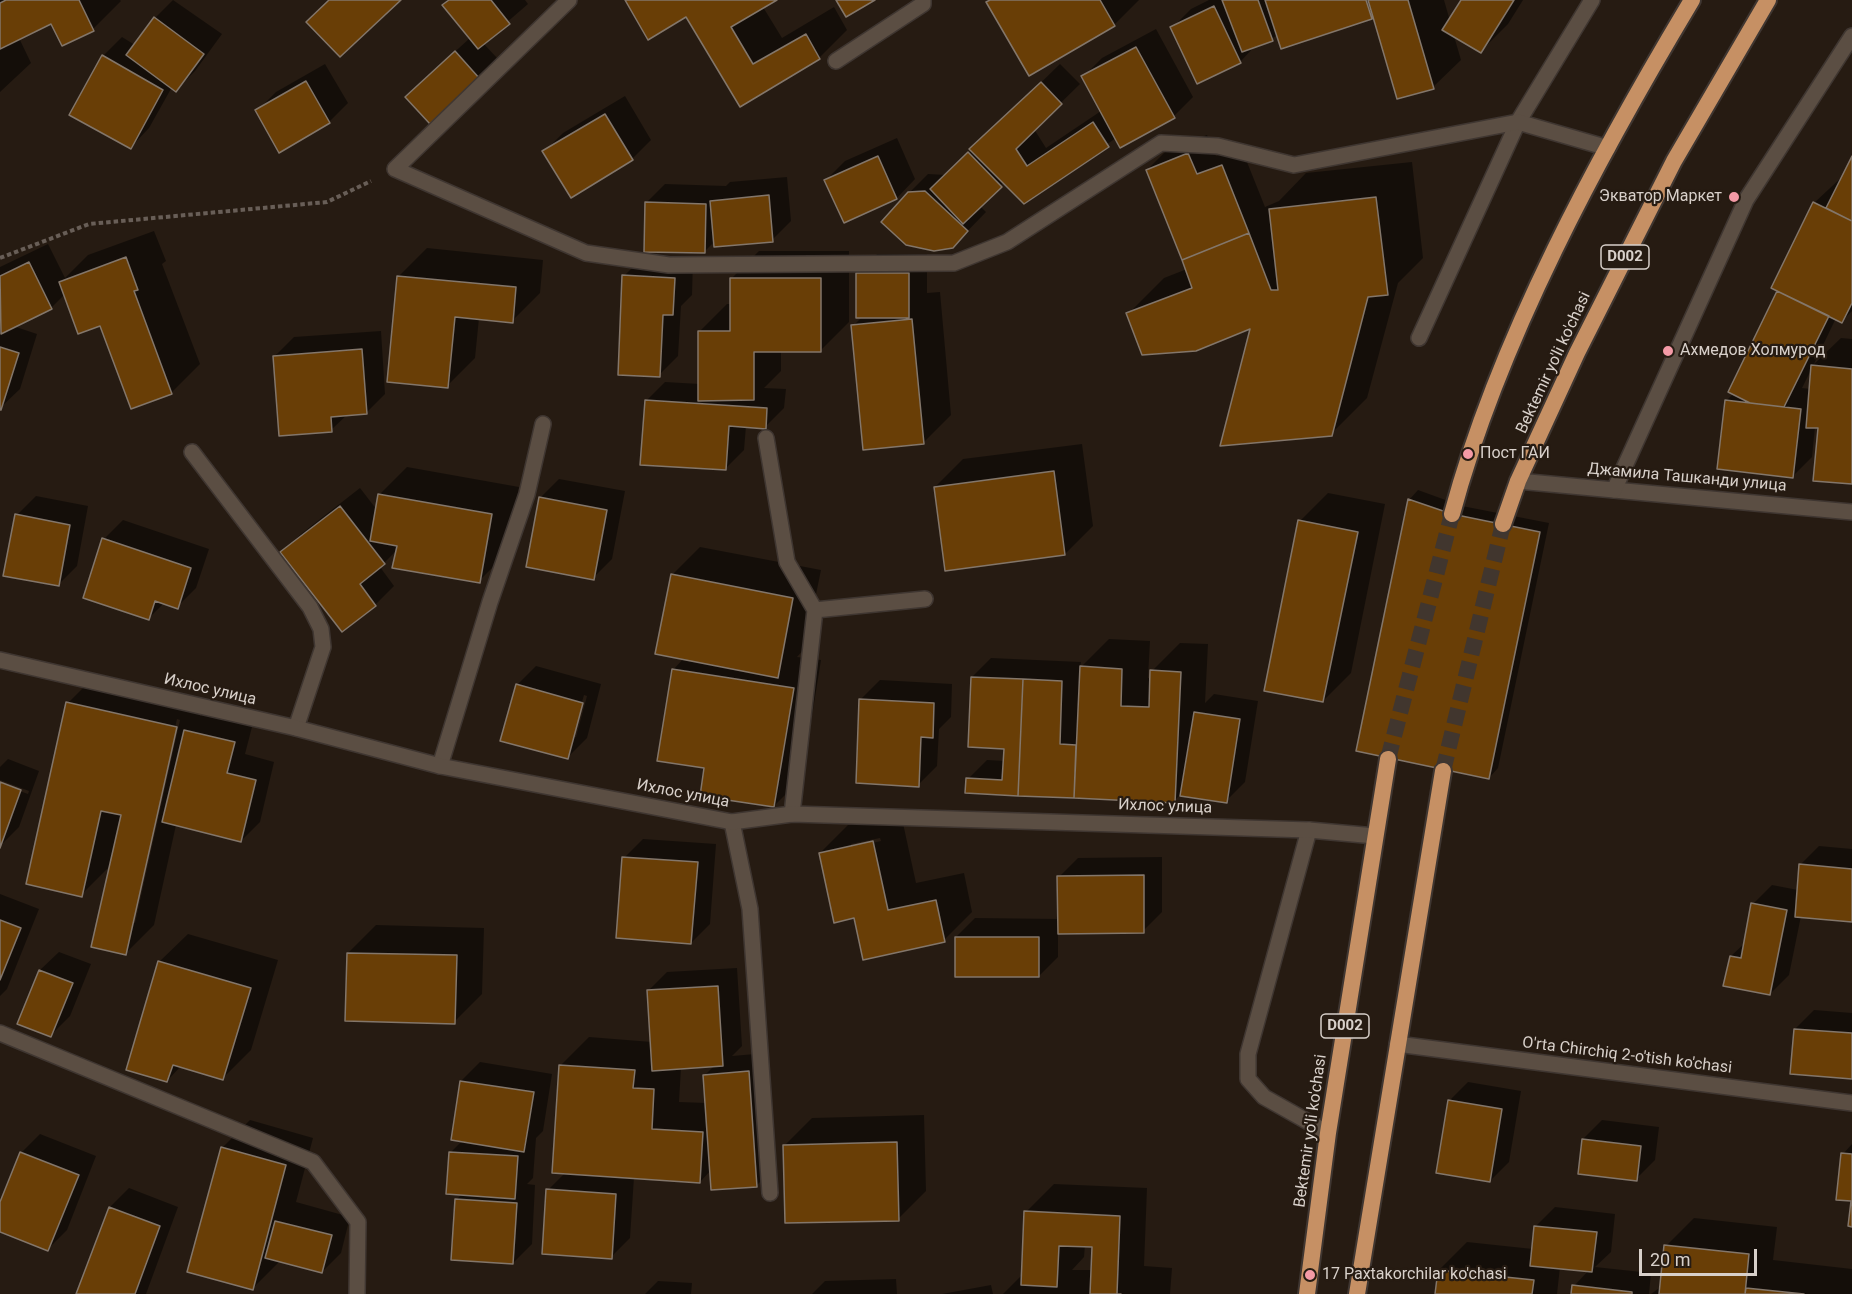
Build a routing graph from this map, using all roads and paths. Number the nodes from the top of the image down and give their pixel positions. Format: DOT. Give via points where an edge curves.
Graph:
graph roads {
  1 [pos="569,0"];
  2 [pos="923,0"];
  3 [pos="1592,0"];
  4 [pos="1692,0"];
  5 [pos="1768,0"];
  6 [pos="1852,36"];
  7 [pos="836,61"];
  8 [pos="1518,122"];
  9 [pos="1608,148"];
  10 [pos="395,169"];
  11 [pos="0,258"];
  12 [pos="1419,338"];
  13 [pos="543,424"];
  14 [pos="766,438"];
  15 [pos="192,452"];
  16 [pos="1518,481"];
  17 [pos="1614,490"];
  18 [pos="1852,512"];
  19 [pos="1452,514"];
  20 [pos="1503,524"];
  21 [pos="926,599"];
  22 [pos="815,610"];
  23 [pos="0,660"];
  24 [pos="296,728"];
  25 [pos="1388,759"];
  26 [pos="440,766"];
  27 [pos="1443,771"];
  28 [pos="792,814"];
  29 [pos="732,822"];
  30 [pos="1308,830"];
  31 [pos="1375,836"];
  32 [pos="0,1033"];
  33 [pos="1397,1044"];
  34 [pos="1852,1103"];
  35 [pos="1328,1133"];
  36 [pos="770,1193"];
  37 [pos="357,1294"];
  38 [pos="1307,1294"];
  39 [pos="1357,1294"];
  1 -- 10 [label="street"];
  2 -- 7 [label="street" via="923,4"];
  3 -- 8 [label="street"];
  4 -- 9 [label="highway"];
  5 -- 16 [label="highway, Bektemir yo'li ko'chasi / D002" via="1674,161 1576,353"];
  6 -- 17 [label="street" via="1746,200"];
  8 -- 9 [label="street"];
  8 -- 10 [label="street" via="1294,165 1218,146 1161,143 1007,242 954,263 669,265 586,253"];
  8 -- 12 [label="street"];
  9 -- 19 [label="highway" via="1533,298 1468,454"];
  10 -- 11 [label="path" via="327,202 89,224"];
  13 -- 26 [label="street" via="527,494"];
  14 -- 22 [label="street" via="787,562"];
  15 -- 24 [label="street" via="310,607 321,629 323,647"];
  16 -- 17 [label="street, Джамила Ташканди улица"];
  16 -- 20 [label="highway, Bektemir yo'li ko'chasi / D002"];
  17 -- 18 [label="street, Джамила Ташканди улица"];
  21 -- 22 [label="street"];
  22 -- 28 [label="street"];
  23 -- 24 [label="street, Ихлос улица"];
  24 -- 26 [label="street, Ихлос улица"];
  25 -- 31 [label="highway, Bektemir yo'li ko'chasi / D002"];
  26 -- 29 [label="street, Ихлос улица"];
  27 -- 33 [label="highway"];
  28 -- 29 [label="street, Ихлос улица"];
  28 -- 30 [label="street, Ихлос улица"];
  29 -- 36 [label="street" via="750,909"];
  30 -- 31 [label="street, Ихлос улица"];
  30 -- 35 [label="street" via="1248,1054 1248,1079 1264,1098"];
  31 -- 35 [label="highway, Bektemir yo'li ko'chasi / D002"];
  32 -- 37 [label="street" via="313,1162 358,1222"];
  33 -- 34 [label="street, O'rta Chirchiq 2-o'tish ko'chasi"];
  33 -- 39 [label="highway"];
  35 -- 38 [label="highway, Bektemir yo'li ko'chasi / D002"];
}
